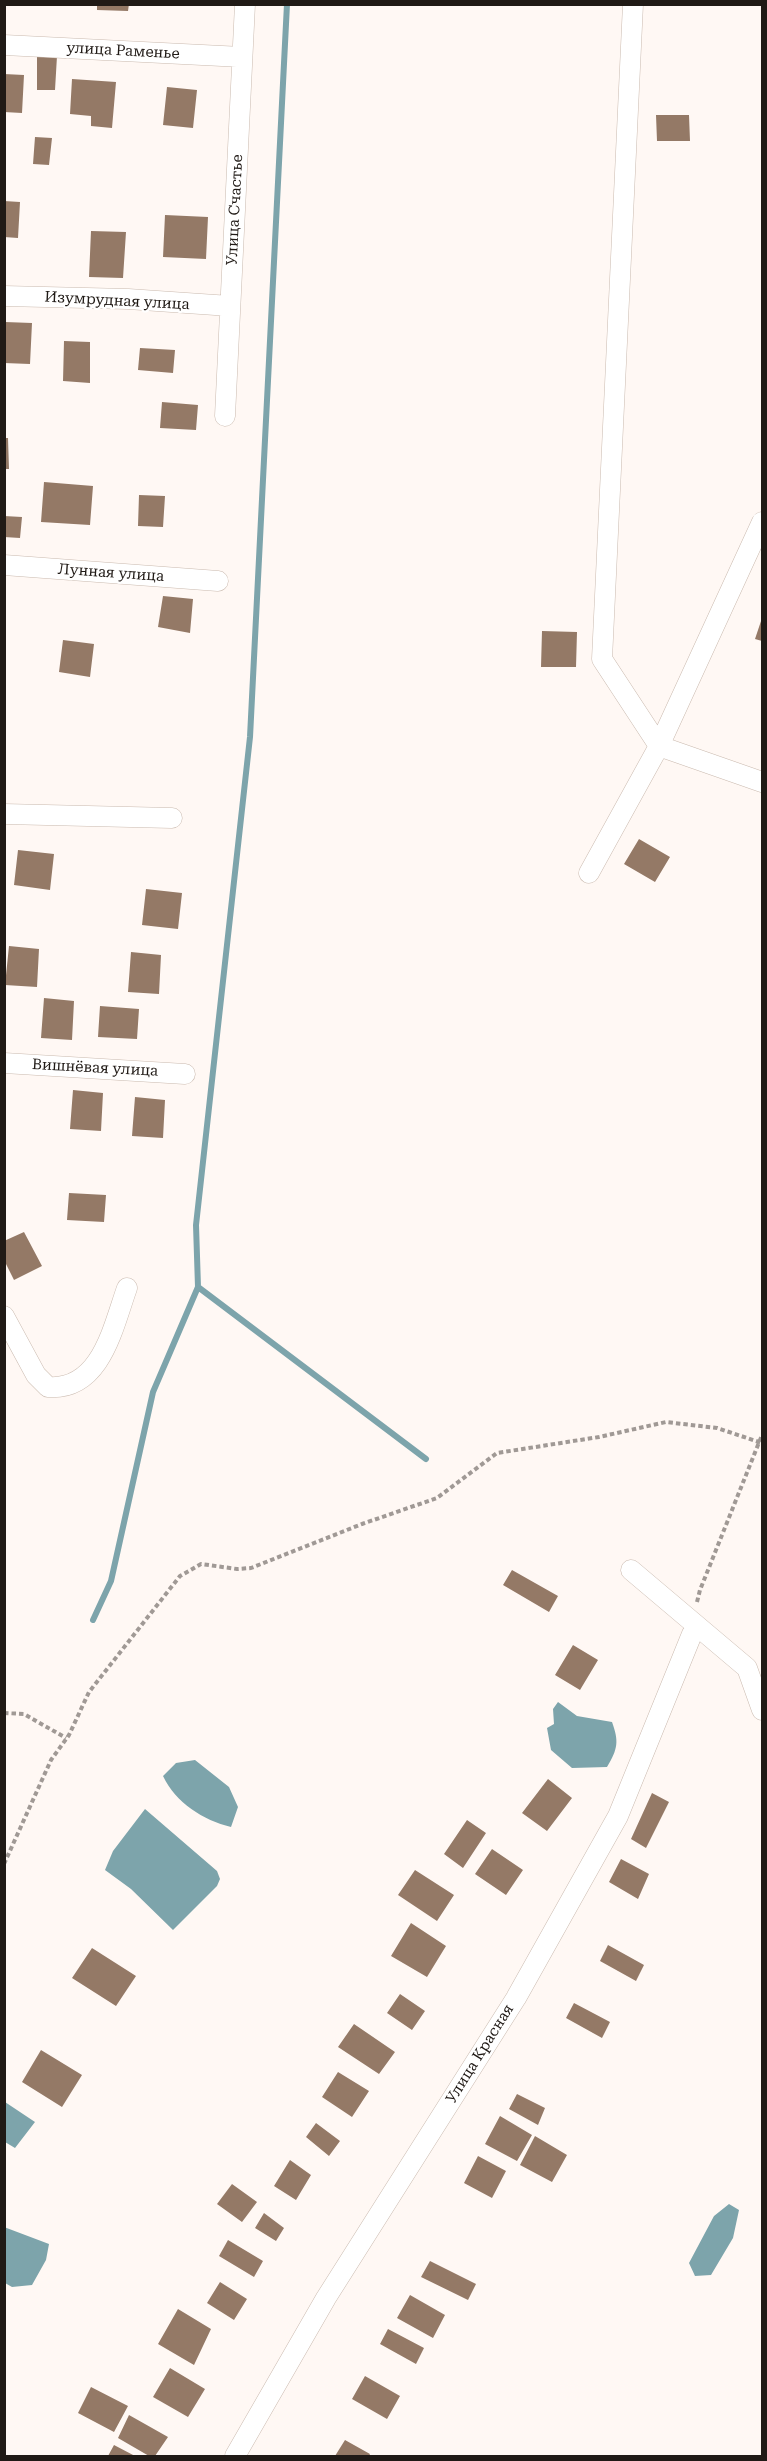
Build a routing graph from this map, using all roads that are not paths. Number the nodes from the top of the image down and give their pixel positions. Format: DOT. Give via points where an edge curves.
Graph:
graph roads {
  1 [pos="245,4"];
  2 [pos="633,4"];
  3 [pos="4,45"];
  4 [pos="242,57"];
  5 [pos="4,296"];
  6 [pos="230,306"];
  7 [pos="225,416"];
  8 [pos="762,522"];
  9 [pos="4,565"];
  10 [pos="218,581"];
  11 [pos="659,746"];
  12 [pos="762,782"];
  13 [pos="4,813"];
  14 [pos="172,818"];
  15 [pos="589,873"];
  16 [pos="4,1063"];
  17 [pos="185,1074"];
  18 [pos="127,1288"];
  19 [pos="4,1316"];
  20 [pos="631,1570"];
  21 [pos="693,1628"];
  22 [pos="762,1710"];
  23 [pos="235,2457"];
  1 -- 4 [label="street, Улица Счастье"];
  2 -- 11 [label="street" via="602,659"];
  3 -- 4 [label="street, улица Раменье"];
  4 -- 6 [label="street, Улица Счастье"];
  5 -- 6 [label="street, Изумрудная улица"];
  6 -- 7 [label="street, Улица Счастье"];
  8 -- 11 [label="street"];
  9 -- 10 [label="street, Лунная улица"];
  11 -- 12 [label="street"];
  11 -- 15 [label="street"];
  13 -- 14 [label="street"];
  16 -- 17 [label="street, Вишнёвая улица"];
  18 -- 19 [label="street" via="93,1370 62,1388 48,1387 36,1375"];
  20 -- 21 [label="street"];
  21 -- 22 [label="street" via="747,1668"];
  21 -- 23 [label="street, Улица Красная" via="618,1816 516,1998 326,2298"];
}
